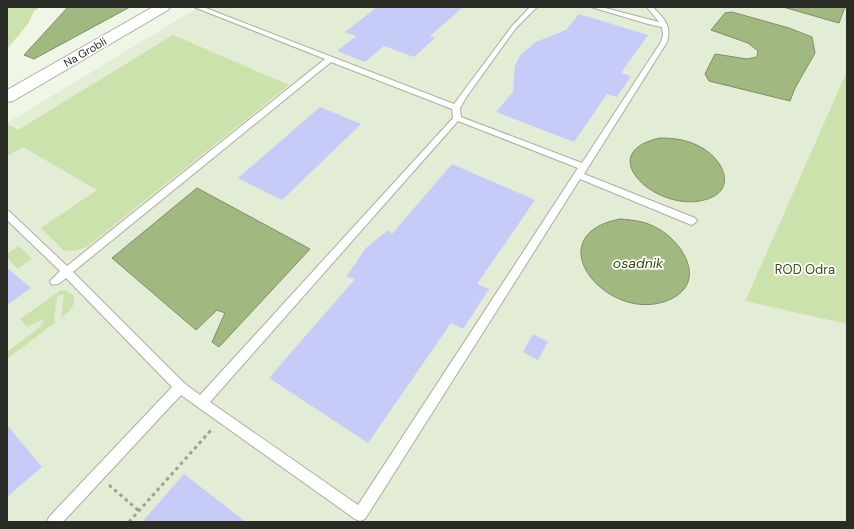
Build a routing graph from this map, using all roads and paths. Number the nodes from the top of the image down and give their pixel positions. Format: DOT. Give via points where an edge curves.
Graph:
graph roads {
  1 [pos="163,7"];
  2 [pos="197,7"];
  3 [pos="534,7"];
  4 [pos="594,7"];
  5 [pos="650,7"];
  6 [pos="665,25"];
  7 [pos="330,59"];
  8 [pos="7,97"];
  9 [pos="456,108"];
  10 [pos="457,118"];
  11 [pos="581,171"];
  12 [pos="7,214"];
  13 [pos="692,220"];
  14 [pos="67,272"];
  15 [pos="55,281"];
  16 [pos="180,387"];
  17 [pos="200,403"];
  18 [pos="222,418"];
  19 [pos="98,475"];
  20 [pos="139,511"];
  21 [pos="362,518"];
  22 [pos="54,522"];
  23 [pos="129,522"];
  1 -- 8 [label="street, Na Grobli"];
  2 -- 7 [label="lane"];
  3 -- 9 [label="lane" via="514,27"];
  4 -- 6 [label="lane"];
  5 -- 6 [label="lane"];
  6 -- 11 [label="lane" via="664,42"];
  7 -- 9 [label="lane"];
  7 -- 14 [label="lane"];
  9 -- 10 [label="lane"];
  10 -- 11 [label="lane"];
  10 -- 17 [label="lane"];
  11 -- 13 [label="lane"];
  11 -- 21 [label="lane"];
  12 -- 14 [label="lane"];
  14 -- 15 [label="lane"];
  14 -- 16 [label="lane"];
  16 -- 17 [label="lane"];
  16 -- 19 [label="lane"];
  17 -- 18 [label="lane"];
  18 -- 20 [label="path"];
  18 -- 21 [label="lane"];
  19 -- 20 [label="path"];
  19 -- 22 [label="lane"];
  20 -- 23 [label="path"];
}
